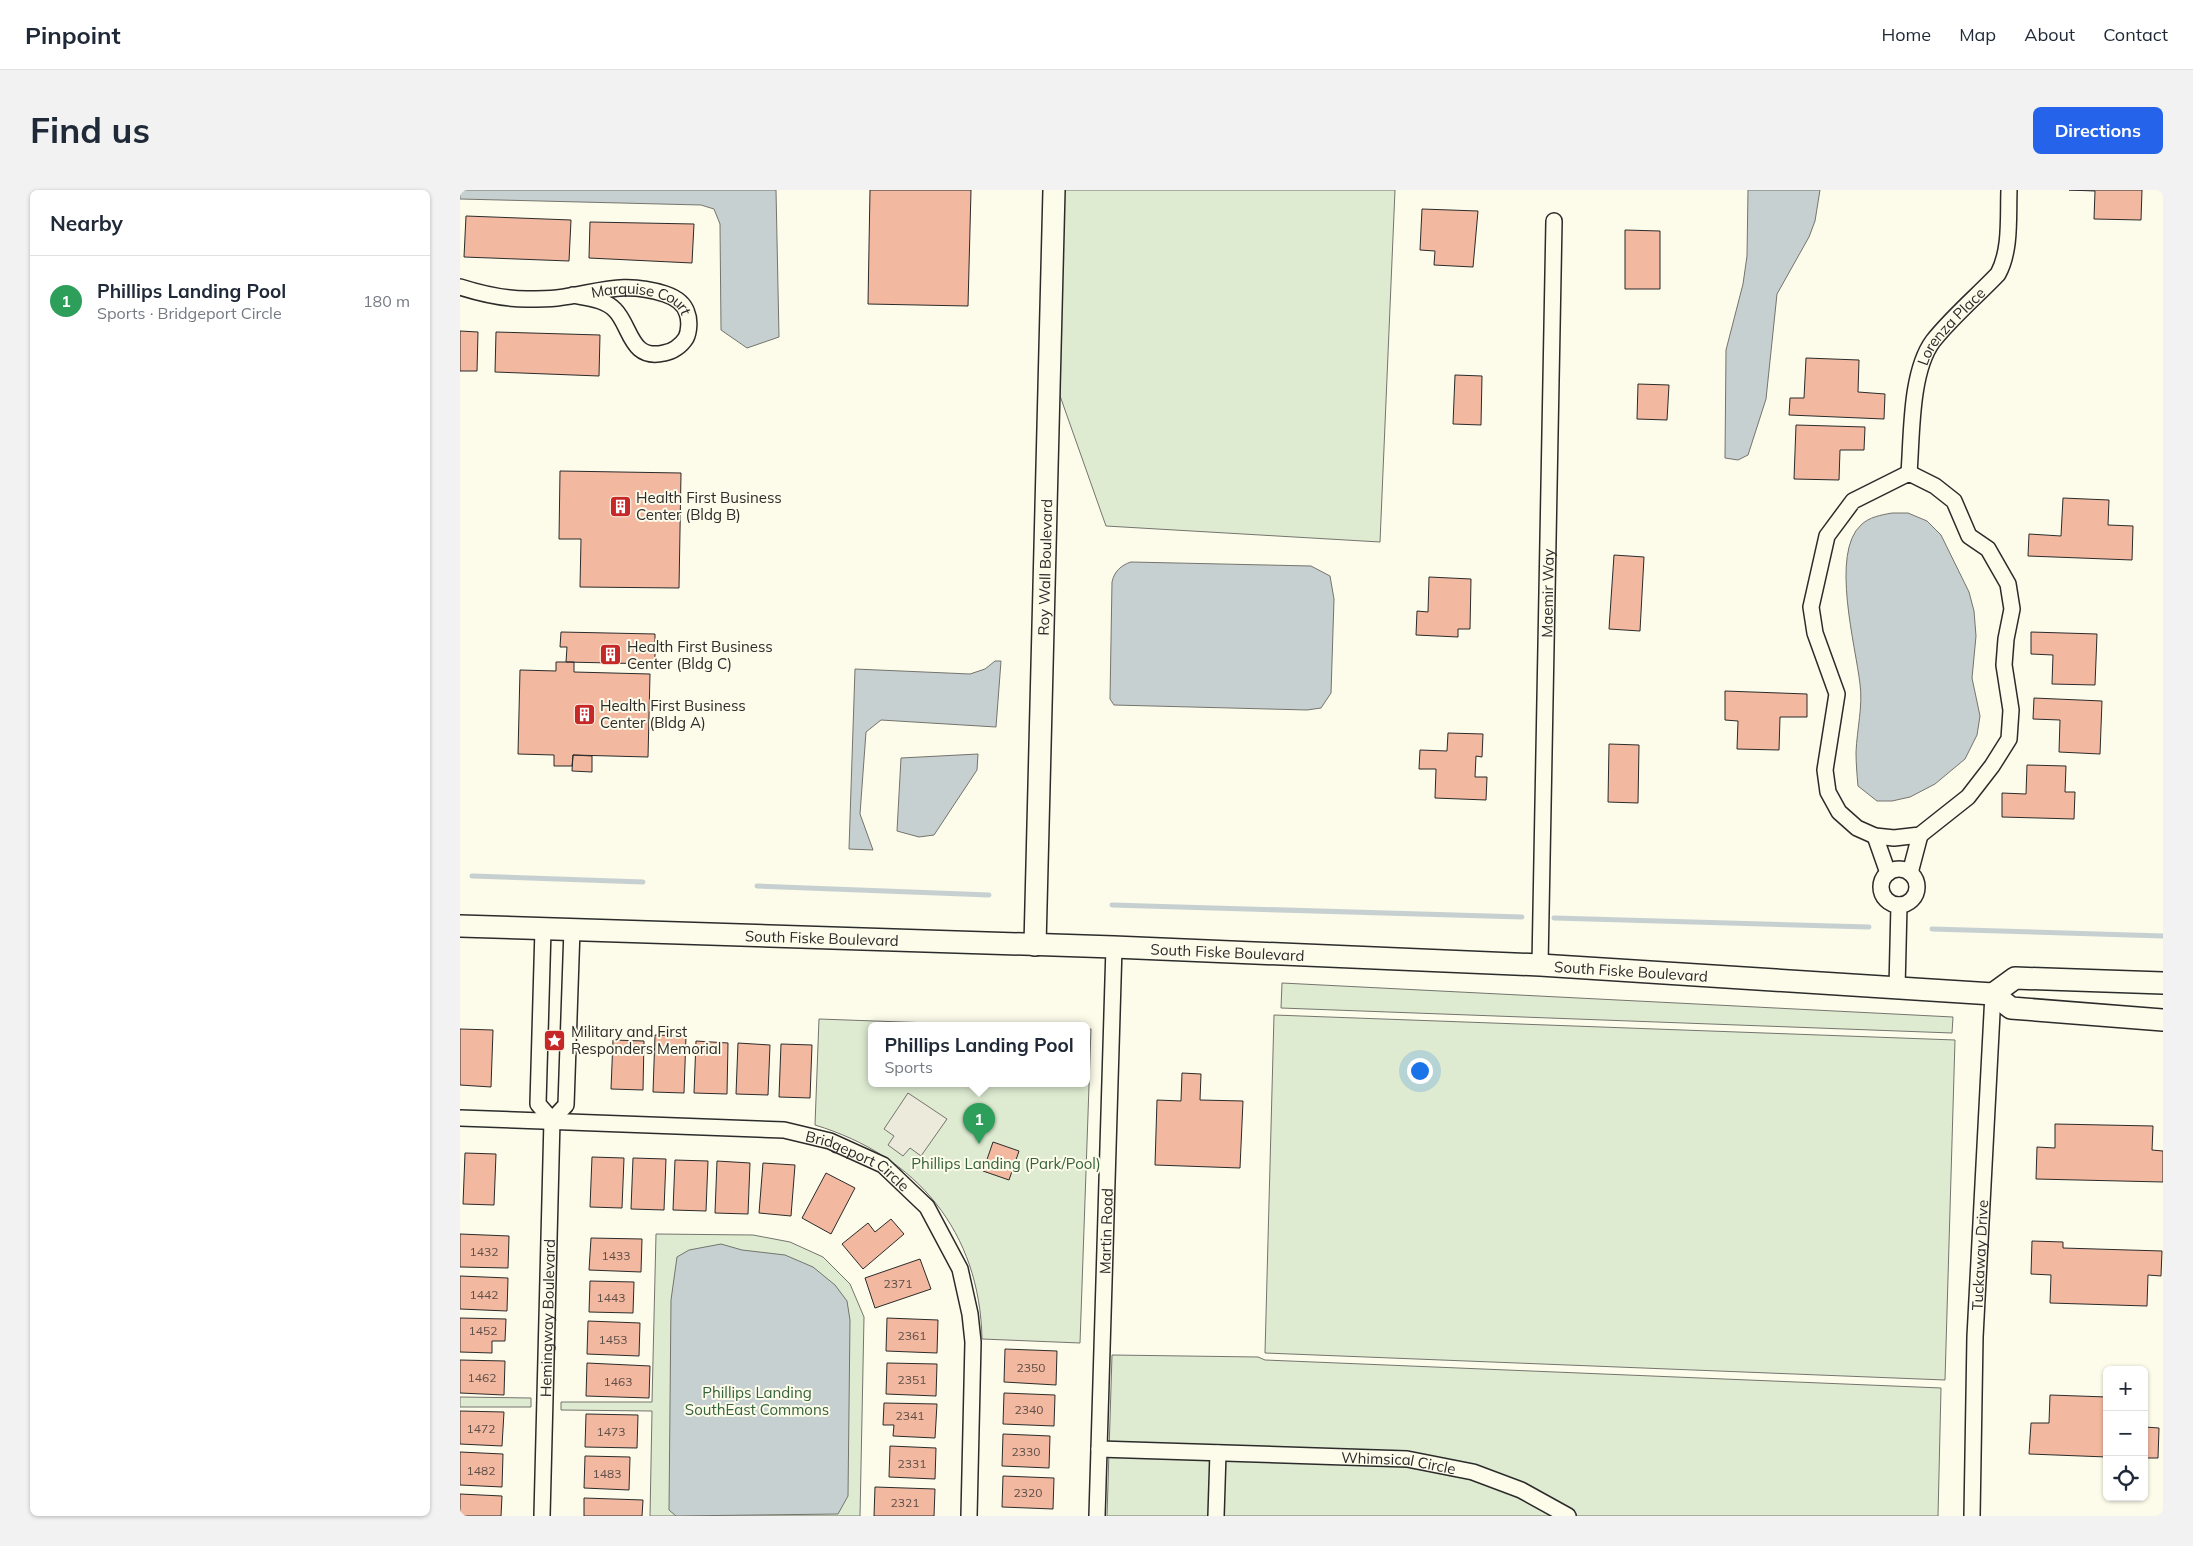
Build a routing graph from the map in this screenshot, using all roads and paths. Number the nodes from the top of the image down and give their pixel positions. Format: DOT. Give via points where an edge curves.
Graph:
graph roads {
  1 [pos="1054,190"];
  2 [pos="2009,190"];
  3 [pos="1554,222"];
  4 [pos="460,286"];
  5 [pos="573,295"];
  6 [pos="1908,473"];
  7 [pos="1920,834"];
  8 [pos="1875,836"];
  9 [pos="1888,873"];
  10 [pos="1910,873"];
  11 [pos="1899,905"];
  12 [pos="460,926"];
  13 [pos="543,929"];
  14 [pos="572,929"];
  15 [pos="1035,945"];
  16 [pos="1114,947"];
  17 [pos="1540,965"];
  18 [pos="2163,984"];
  19 [pos="1897,988"];
  20 [pos="1993,994"];
  21 [pos="2163,1020"];
  22 [pos="460,1118"];
  23 [pos="552,1120"];
  24 [pos="1099,1449"];
  25 [pos="1218,1452"];
  26 [pos="542,1516"];
  27 [pos="969,1516"];
  28 [pos="1097,1516"];
  29 [pos="1216,1516"];
  30 [pos="1568,1516"];
  31 [pos="1972,1516"];
  1 -- 15 [label="main road, Roy Wall Boulevard"];
  2 -- 6 [label="street, Lorenza Place" via="2003,264 1998,274 1932,342 1923,363 1917,384"];
  3 -- 17 [label="street, Maemir Way"];
  4 -- 5 [label="street, Marquise Court" via="482,294 518,299"];
  5 -- 5 [label="street, Marquise Court" via="619,286 639,286 669,295 687,310 686,338 667,353 648,352 632,342 615,310 596,300"];
  6 -- 7 [label="street" via="1935,486 1954,501 1969,536 1988,549 2008,584 2012,609 2004,666 2011,710 2009,739 1968,797"];
  6 -- 8 [label="street" via="1853,501 1826,536 1811,607 1815,633 1837,694 1825,770 1828,792 1839,812 1857,828"];
  7 -- 8 [label="street" via="1894,838"];
  7 -- 10 [label="street"];
  8 -- 9 [label="street"];
  9 -- 10 [label="street" via="1898,869"];
  9 -- 11 [label="street" via="1882,882 1882,893 1889,902"];
  10 -- 11 [label="street" via="1916,882 1916,893 1910,902"];
  11 -- 19 [label="street"];
  12 -- 13 [label="main road, South Fiske Boulevard"];
  13 -- 14 [label="main road, South Fiske Boulevard"];
  13 -- 23 [label="street" via="538,1104"];
  14 -- 15 [label="main road, South Fiske Boulevard"];
  14 -- 23 [label="street" via="566,1105"];
  15 -- 16 [label="main road, South Fiske Boulevard"];
  16 -- 17 [label="main road, South Fiske Boulevard"];
  16 -- 24 [label="street, Martin Road"];
  17 -- 19 [label="main road, South Fiske Boulevard"];
  18 -- 20 [label="main road" via="2015,978"];
  19 -- 20 [label="main road, South Fiske Boulevard"];
  20 -- 21 [label="main road" via="2011,1008"];
  20 -- 31 [label="street, Tuckaway Drive" via="1975,1337"];
  22 -- 23 [label="street, Bridgeport Circle"];
  23 -- 26 [label="street, Hemingway Boulevard"];
  23 -- 27 [label="street, Bridgeport Circle" via="784,1130 830,1141 883,1166 927,1207 960,1269 970,1314 973,1342"];
  24 -- 25 [label="street, Whimsical Circle"];
  24 -- 28 [label="street, Martin Road"];
  25 -- 29 [label="street"];
  25 -- 30 [label="street, Whimsical Circle" via="1372,1457 1436,1464 1473,1472 1521,1490"];
}
